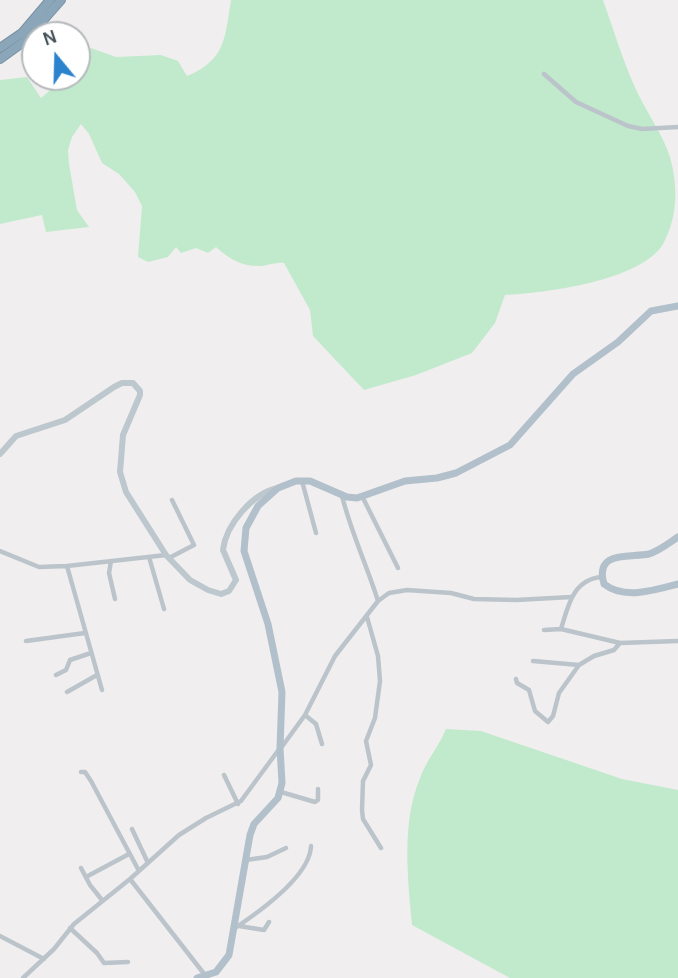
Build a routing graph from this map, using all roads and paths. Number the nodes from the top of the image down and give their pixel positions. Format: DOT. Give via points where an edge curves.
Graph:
graph roads {
  1 [pos="50,0"];
  2 [pos="61,0"];
  3 [pos="0,48"];
  4 [pos="0,59"];
  5 [pos="544,74"];
  6 [pos="678,127"];
  7 [pos="678,306"];
  8 [pos="0,454"];
  9 [pos="301,480"];
  10 [pos="278,488"];
  11 [pos="342,495"];
  12 [pos="363,498"];
  13 [pos="172,500"];
  14 [pos="316,533"];
  15 [pos="678,537"];
  16 [pos="0,551"];
  17 [pos="167,556"];
  18 [pos="149,557"];
  19 [pos="111,561"];
  20 [pos="67,566"];
  21 [pos="398,568"];
  22 [pos="602,577"];
  23 [pos="678,584"];
  24 [pos="571,597"];
  25 [pos="115,600"];
  26 [pos="378,601"];
  27 [pos="164,609"];
  28 [pos="367,616"];
  29 [pos="561,629"];
  30 [pos="544,630"];
  31 [pos="85,633"];
  32 [pos="26,641"];
  33 [pos="678,641"];
  34 [pos="620,643"];
  35 [pos="91,653"];
  36 [pos="533,661"];
  37 [pos="579,665"];
  38 [pos="56,675"];
  39 [pos="97,675"];
  40 [pos="516,679"];
  41 [pos="102,690"];
  42 [pos="67,692"];
  43 [pos="305,715"];
  44 [pos="322,744"];
  45 [pos="280,749"];
  46 [pos="81,772"];
  47 [pos="224,775"];
  48 [pos="318,789"];
  49 [pos="281,792"];
  50 [pos="238,804"];
  51 [pos="132,829"];
  52 [pos="311,846"];
  53 [pos="285,848"];
  54 [pos="381,848"];
  55 [pos="130,853"];
  56 [pos="246,860"];
  57 [pos="148,863"];
  58 [pos="81,867"];
  59 [pos="139,871"];
  60 [pos="86,877"];
  61 [pos="130,879"];
  62 [pos="102,900"];
  63 [pos="269,922"];
  64 [pos="237,927"];
  65 [pos="71,928"];
  66 [pos="0,936"];
  67 [pos="44,959"];
  68 [pos="128,962"];
  69 [pos="206,977"];
  70 [pos="23,978"];
  1 -- 3 [label="highway" via="22,33"];
  2 -- 4 [label="highway" via="25,41"];
  5 -- 6 [label="street" via="580,104 628,126"];
  7 -- 12 [label="main road" via="651,311 618,342 581,367 501,451 446,476 405,481"];
  8 -- 17 [label="main road" via="16,436 65,420 114,387 134,383 140,395 123,435 120,472 126,492"];
  9 -- 10 [label="main road"];
  9 -- 11 [label="main road"];
  9 -- 14 [label="street"];
  10 -- 17 [label="main road" via="253,501 228,533 223,550 236,578 229,591 221,594 201,587 179,572"];
  10 -- 45 [label="main road" via="251,516 243,546 280,681"];
  11 -- 12 [label="main road"];
  11 -- 26 [label="street"];
  12 -- 21 [label="street"];
  13 -- 17 [label="street" via="194,544"];
  15 -- 22 [label="main road" via="649,554 616,557 607,562"];
  16 -- 20 [label="street" via="36,566"];
  17 -- 18 [label="street"];
  18 -- 19 [label="street"];
  18 -- 27 [label="street"];
  19 -- 20 [label="street"];
  19 -- 25 [label="street"];
  20 -- 31 [label="street"];
  22 -- 23 [label="main road" via="604,584 618,592 646,592"];
  22 -- 24 [label="street" via="589,580"];
  24 -- 26 [label="street" via="502,600 402,590"];
  24 -- 29 [label="street"];
  26 -- 28 [label="street"];
  28 -- 43 [label="street" via="335,656"];
  28 -- 54 [label="street" via="380,681 375,718 366,741 371,763 363,781 362,810"];
  29 -- 30 [label="street"];
  29 -- 34 [label="street"];
  31 -- 32 [label="street"];
  31 -- 35 [label="street"];
  33 -- 34 [label="street"];
  34 -- 37 [label="street"];
  35 -- 38 [label="street" via="70,660 66,670"];
  35 -- 39 [label="street"];
  36 -- 37 [label="street"];
  37 -- 40 [label="street" via="559,692 554,716 548,722 536,711 529,690"];
  39 -- 41 [label="street"];
  39 -- 42 [label="street"];
  43 -- 44 [label="street" via="316,723"];
  43 -- 45 [label="street"];
  45 -- 49 [label="main road"];
  45 -- 50 [label="street"];
  46 -- 55 [label="street" via="91,781"];
  47 -- 50 [label="street"];
  48 -- 49 [label="street" via="315,803"];
  49 -- 56 [label="main road" via="253,827"];
  50 -- 57 [label="street" via="190,827"];
  51 -- 57 [label="street"];
  52 -- 64 [label="street" via="294,880"];
  53 -- 56 [label="street" via="267,858"];
  55 -- 59 [label="street"];
  55 -- 60 [label="street"];
  56 -- 64 [label="main road"];
  57 -- 59 [label="street"];
  58 -- 60 [label="street"];
  59 -- 61 [label="street"];
  60 -- 62 [label="street"];
  61 -- 62 [label="street"];
  61 -- 69 [label="street"];
  62 -- 65 [label="street"];
  63 -- 64 [label="street" via="264,930"];
  64 -- 69 [label="main road" via="227,958"];
  65 -- 67 [label="street"];
  65 -- 68 [label="street" via="104,964"];
  66 -- 67 [label="street"];
  67 -- 70 [label="street"];
}
